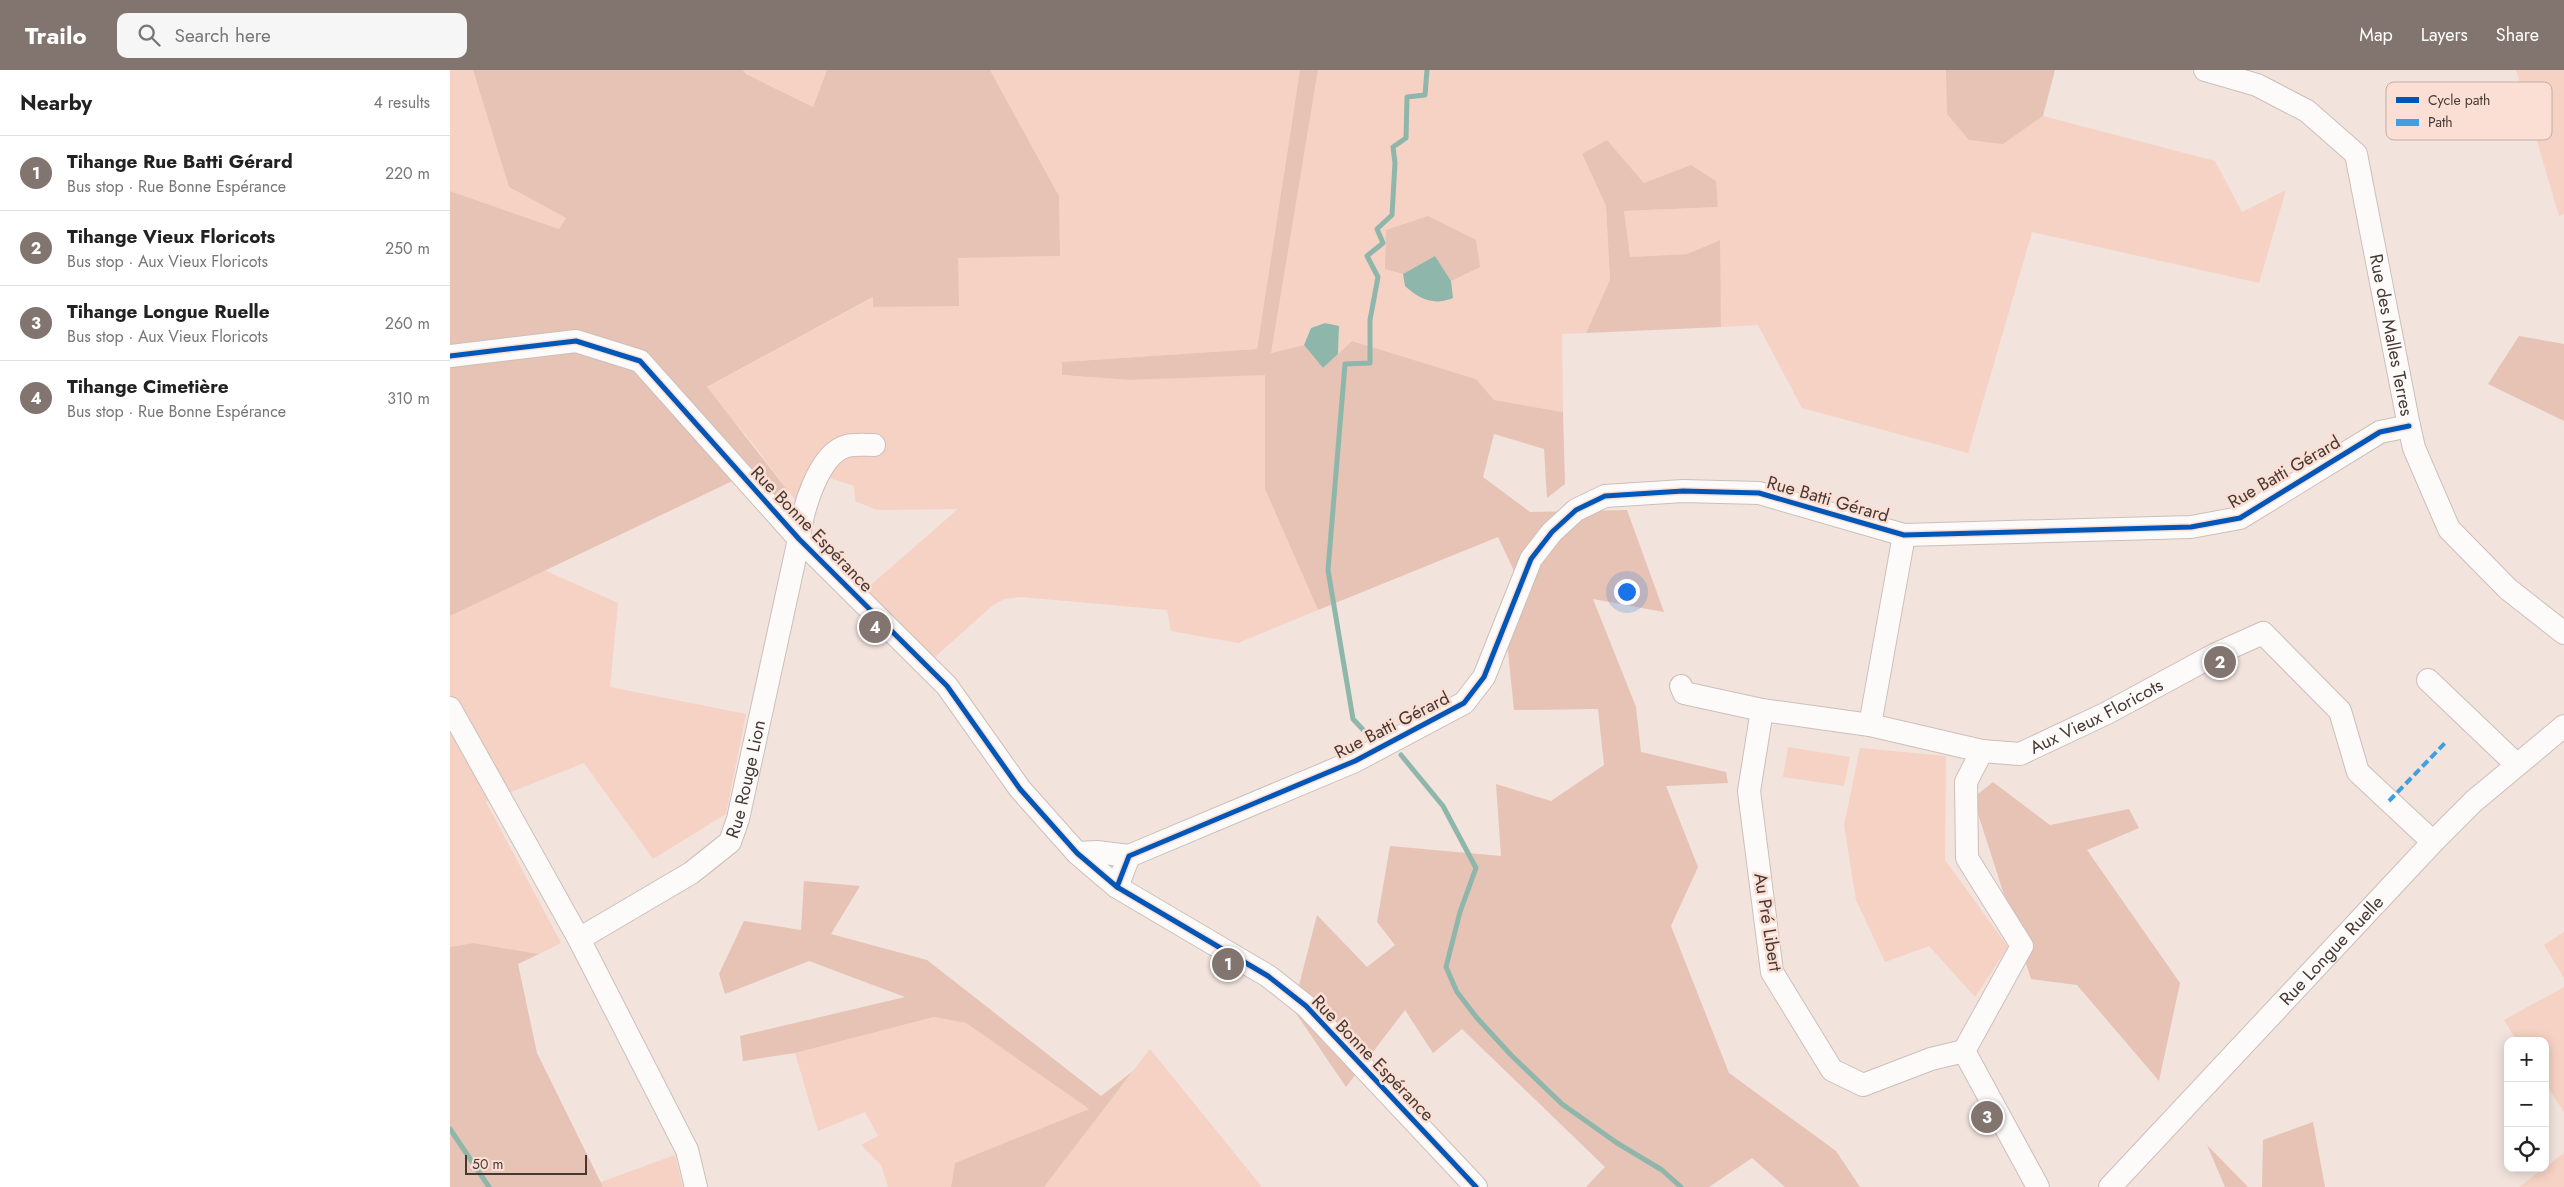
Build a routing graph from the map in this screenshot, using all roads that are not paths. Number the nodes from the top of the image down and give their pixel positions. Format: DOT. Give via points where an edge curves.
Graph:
graph roads {
  1 [pos="2205,70"];
  2 [pos="450,356"];
  3 [pos="2408,426"];
  4 [pos="874,445"];
  5 [pos="1904,535"];
  6 [pos="799,539"];
  7 [pos="2564,633"];
  8 [pos="2428,680"];
  9 [pos="1681,686"];
  10 [pos="450,708"];
  11 [pos="1762,710"];
  12 [pos="1870,725"];
  13 [pos="2564,726"];
  14 [pos="1982,751"];
  15 [pos="2516,764"];
  16 [pos="2433,842"];
  17 [pos="1077,853"];
  18 [pos="1129,856"];
  19 [pos="1117,887"];
  20 [pos="579,939"];
  21 [pos="1964,1051"];
  22 [pos="696,1187"];
  23 [pos="1476,1187"];
  24 [pos="2038,1187"];
  25 [pos="2110,1187"];
  1 -- 3 [label="street, Rue des Malles Terres" via="2258,85 2307,111 2356,154"];
  2 -- 6 [label="street, Rue Bonne Espérance" via="576,340 640,361"];
  3 -- 5 [label="street, Rue Batti Gérard" via="2380,432 2240,518 2191,527"];
  3 -- 7 [label="street, Rue des Malles Terres" via="2448,530 2508,589"];
  4 -- 6 [label="street, Rue Rouge Lion" via="846,446 834,453 815,480 801,516"];
  5 -- 12 [label="street"];
  5 -- 18 [label="street, Rue Batti Gérard" via="1759,493 1683,491 1605,496 1576,510 1552,532 1532,559 1484,677 1464,703 1355,761"];
  6 -- 17 [label="street, Rue Bonne Espérance" via="946,686 1020,790"];
  6 -- 20 [label="street, Rue Rouge Lion" via="738,819 730,842 691,873"];
  8 -- 15 [label="street"];
  9 -- 11 [label="street" via="1684,693"];
  10 -- 20 [label="street"];
  11 -- 12 [label="street"];
  11 -- 21 [label="street, Au Pré Libert" via="1749,791 1772,972 1832,1070 1863,1085 1931,1059"];
  12 -- 14 [label="street"];
  13 -- 15 [label="street, Rue Longue Ruelle"];
  14 -- 16 [label="street, Aux Vieux Floricots" via="2020,754 2108,713 2216,654 2263,633 2340,711 2358,772"];
  14 -- 21 [label="street" via="1966,782 1967,858 2022,946"];
  15 -- 16 [label="street, Rue Longue Ruelle"];
  16 -- 25 [label="street, Rue Longue Ruelle"];
  17 -- 18 [label="street"];
  17 -- 19 [label="street, Rue Bonne Espérance"];
  18 -- 19 [label="street"];
  19 -- 23 [label="street, Rue Bonne Espérance" via="1268,976 1306,1006"];
  20 -- 22 [label="street" via="687,1150"];
  21 -- 24 [label="street"];
}
